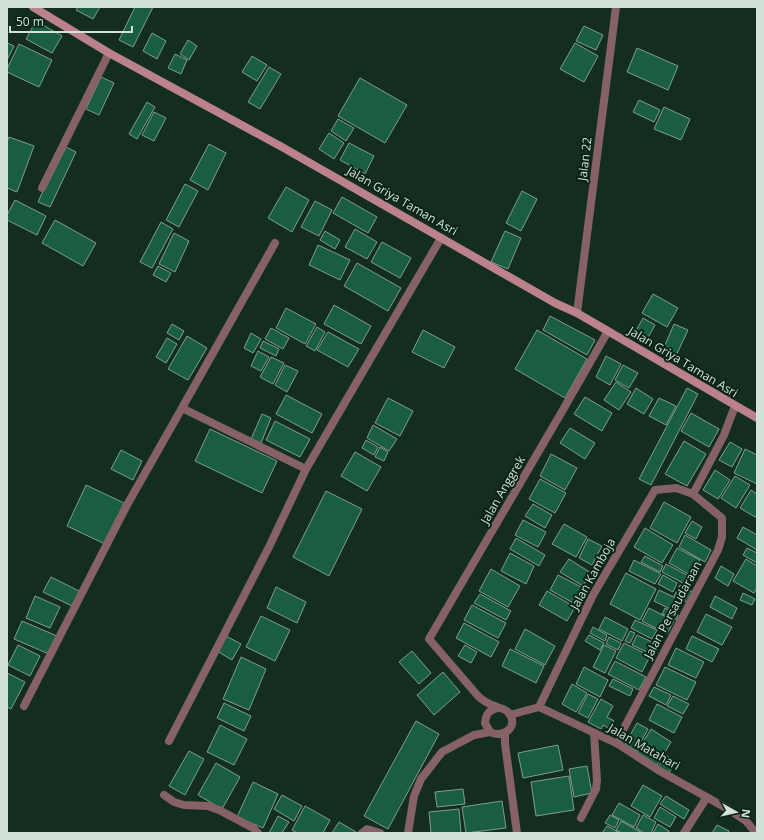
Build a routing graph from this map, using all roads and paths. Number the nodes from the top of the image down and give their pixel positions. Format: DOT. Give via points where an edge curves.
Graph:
graph roads {
  1 [pos="33,7"];
  2 [pos="616,7"];
  3 [pos="109,53"];
  4 [pos="42,188"];
  5 [pos="441,238"];
  6 [pos="276,242"];
  7 [pos="577,313"];
  8 [pos="608,331"];
  9 [pos="735,406"];
  10 [pos="182,408"];
  11 [pos="757,418"];
  12 [pos="306,469"];
  13 [pos="693,494"];
  14 [pos="24,706"];
  15 [pos="539,707"];
  16 [pos="497,708"];
  17 [pos="510,715"];
  18 [pos="490,732"];
  19 [pos="505,733"];
  20 [pos="594,733"];
  21 [pos="169,741"];
  22 [pos="618,744"];
  23 [pos="164,795"];
  24 [pos="707,797"];
  25 [pos="581,818"];
  26 [pos="258,833"];
  27 [pos="362,833"];
  28 [pos="380,833"];
  29 [pos="408,833"];
  30 [pos="517,833"];
  31 [pos="684,833"];
  32 [pos="756,833"];
  1 -- 3 [label="street, Jalan Griya Taman Asri"];
  2 -- 7 [label="street, Jalan 22"];
  3 -- 4 [label="street"];
  3 -- 5 [label="street, Jalan Griya Taman Asri" via="282,147"];
  5 -- 7 [label="street, Jalan Griya Taman Asri"];
  5 -- 12 [label="street"];
  6 -- 10 [label="street"];
  7 -- 8 [label="street, Jalan Griya Taman Asri"];
  8 -- 9 [label="street, Jalan Griya Taman Asri"];
  8 -- 16 [label="street, Jalan Anggrek" via="429,639 478,696"];
  9 -- 11 [label="street, Jalan Griya Taman Asri"];
  9 -- 13 [label="street" via="724,435"];
  10 -- 12 [label="street"];
  10 -- 14 [label="street" via="128,505"];
  12 -- 21 [label="street" via="269,547"];
  13 -- 15 [label="street, Jalan Kamboja" via="676,488 655,490 593,595"];
  13 -- 22 [label="street, Jalan Persaudaraan" via="722,518 722,537 718,550"];
  15 -- 17 [label="street"];
  15 -- 20 [label="street, Jalan Matahari"];
  16 -- 17 [label="street" via="502,708"];
  16 -- 18 [label="street" via="492,709 486,717 485,723"];
  17 -- 19 [label="street" via="512,725"];
  18 -- 19 [label="street"];
  18 -- 29 [label="street" via="474,735 442,752 421,779 414,796"];
  19 -- 30 [label="street"];
  20 -- 22 [label="street, Jalan Matahari"];
  20 -- 25 [label="street" via="596,789"];
  22 -- 24 [label="street, Jalan Matahari"];
  23 -- 26 [label="street" via="179,804 208,806 219,810"];
  24 -- 31 [label="street"];
  24 -- 32 [label="street, Jalan Matahari" via="746,821"];
  27 -- 28 [label="street" via="367,829"];
}
